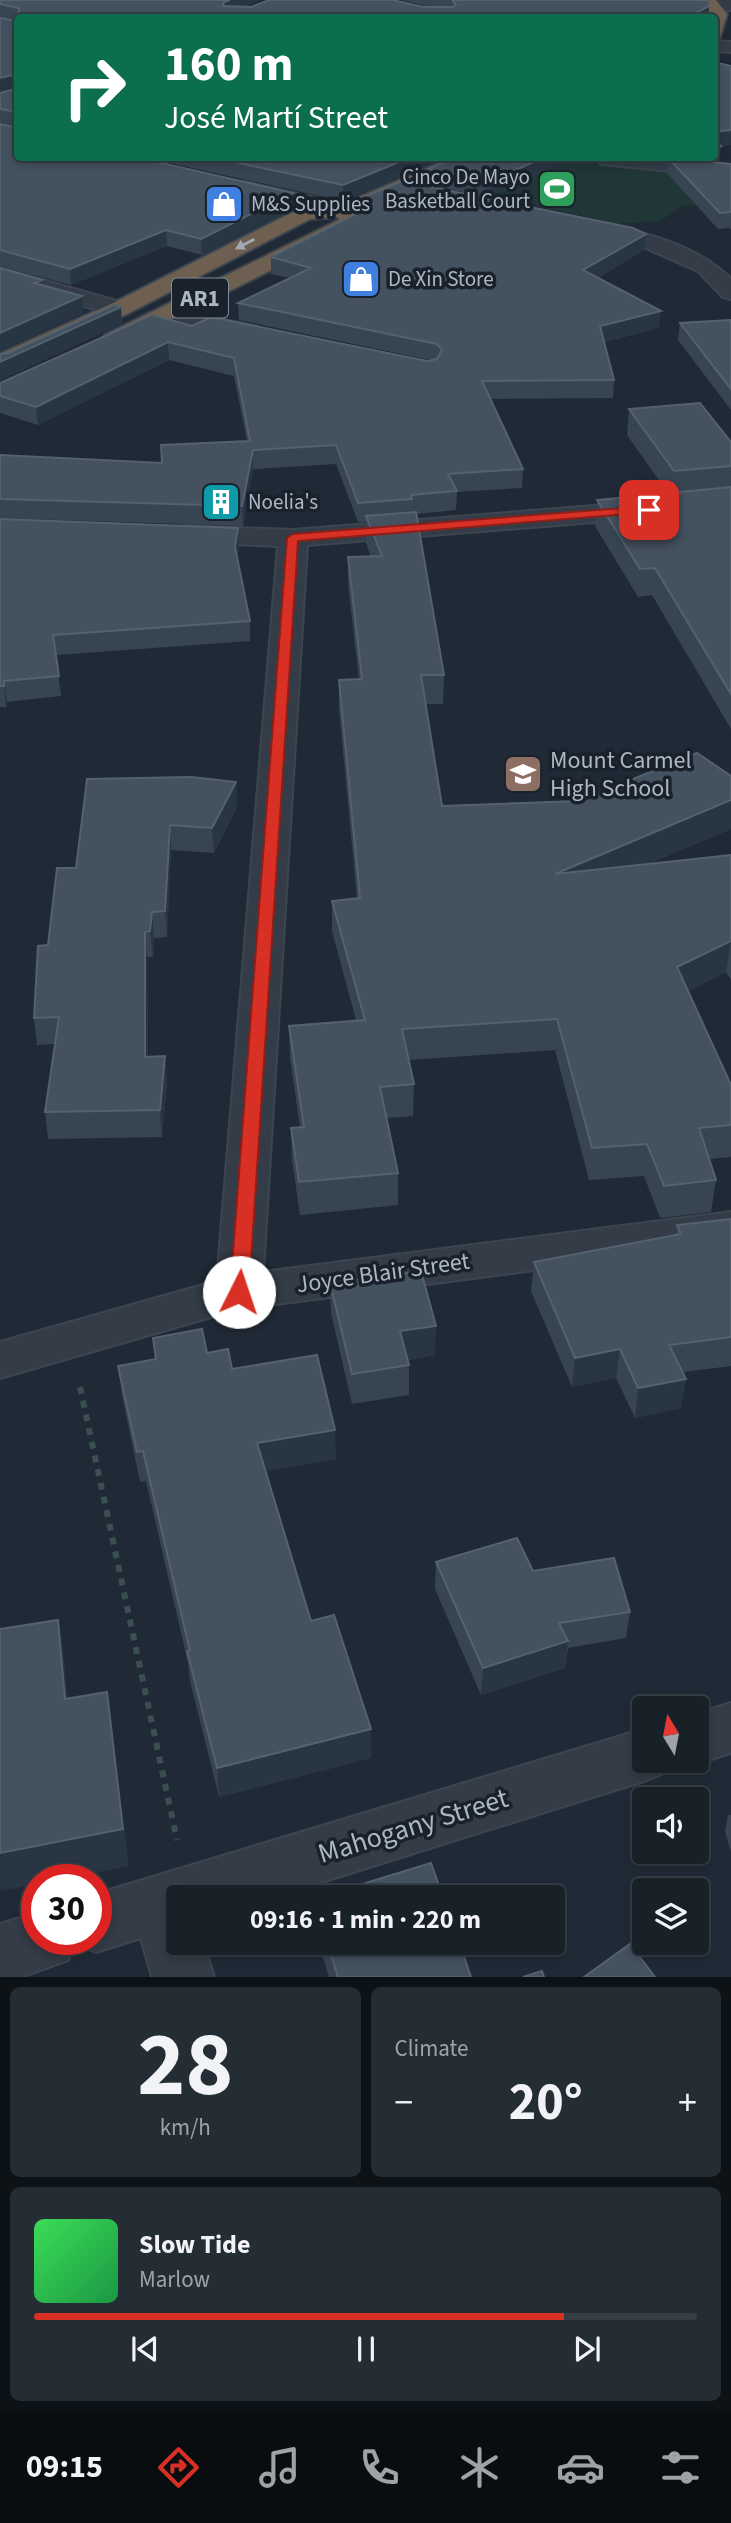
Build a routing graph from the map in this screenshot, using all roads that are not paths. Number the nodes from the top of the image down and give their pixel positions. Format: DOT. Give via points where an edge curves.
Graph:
graph roads {
  1 [pos="459,161"];
  2 [pos="632,161"];
  3 [pos="731,171"];
  4 [pos="218,182"];
  5 [pos="397,187"];
  6 [pos="438,195"];
  7 [pos="346,210"];
  8 [pos="571,223"];
  9 [pos="0,275"];
  10 [pos="731,292"];
  11 [pos="119,309"];
  12 [pos="166,315"];
  13 [pos="271,337"];
  14 [pos="95,348"];
  15 [pos="0,363"];
  16 [pos="731,503"];
  17 [pos="153,533"];
  18 [pos="293,538"];
  19 [pos="731,1227"];
  20 [pos="239,1292"];
  21 [pos="0,1360"];
  22 [pos="731,1728"];
  23 [pos="709,1735"];
  24 [pos="632,1759"];
  25 [pos="220,1885"];
  26 [pos="166,1902"];
  27 [pos="112,1918"];
  28 [pos="21,1947"];
  29 [pos="0,1954"];
  30 [pos="182,1955"];
  31 [pos="183,1977"];
  1 -- 5 [label="highway, AR1"];
  2 -- 3 [label="street"];
  4 -- 7 [label="street"];
  5 -- 6 [label="street"];
  5 -- 7 [label="highway, AR1"];
  7 -- 11 [label="highway, AR1, one-way" via="306,213"];
  7 -- 12 [label="highway, AR1" via="350,223"];
  8 -- 10 [label="street" via="638,237 706,266"];
  9 -- 11 [label="street"];
  11 -- 15 [label="highway, AR1"];
  12 -- 13 [label="street"];
  12 -- 14 [label="highway, AR1"];
  16 -- 18 [label="street"];
  17 -- 18 [label="street"];
  18 -- 20 [label="street"];
  19 -- 20 [label="street, Joyce Blair Street"];
  20 -- 21 [label="street, Joyce Blair Street"];
  22 -- 23 [label="street"];
  24 -- 25 [label="street, Mahogany Street"];
  26 -- 27 [label="street, Mahogany Street"];
  28 -- 29 [label="street"];
  30 -- 31 [label="street"];
}
